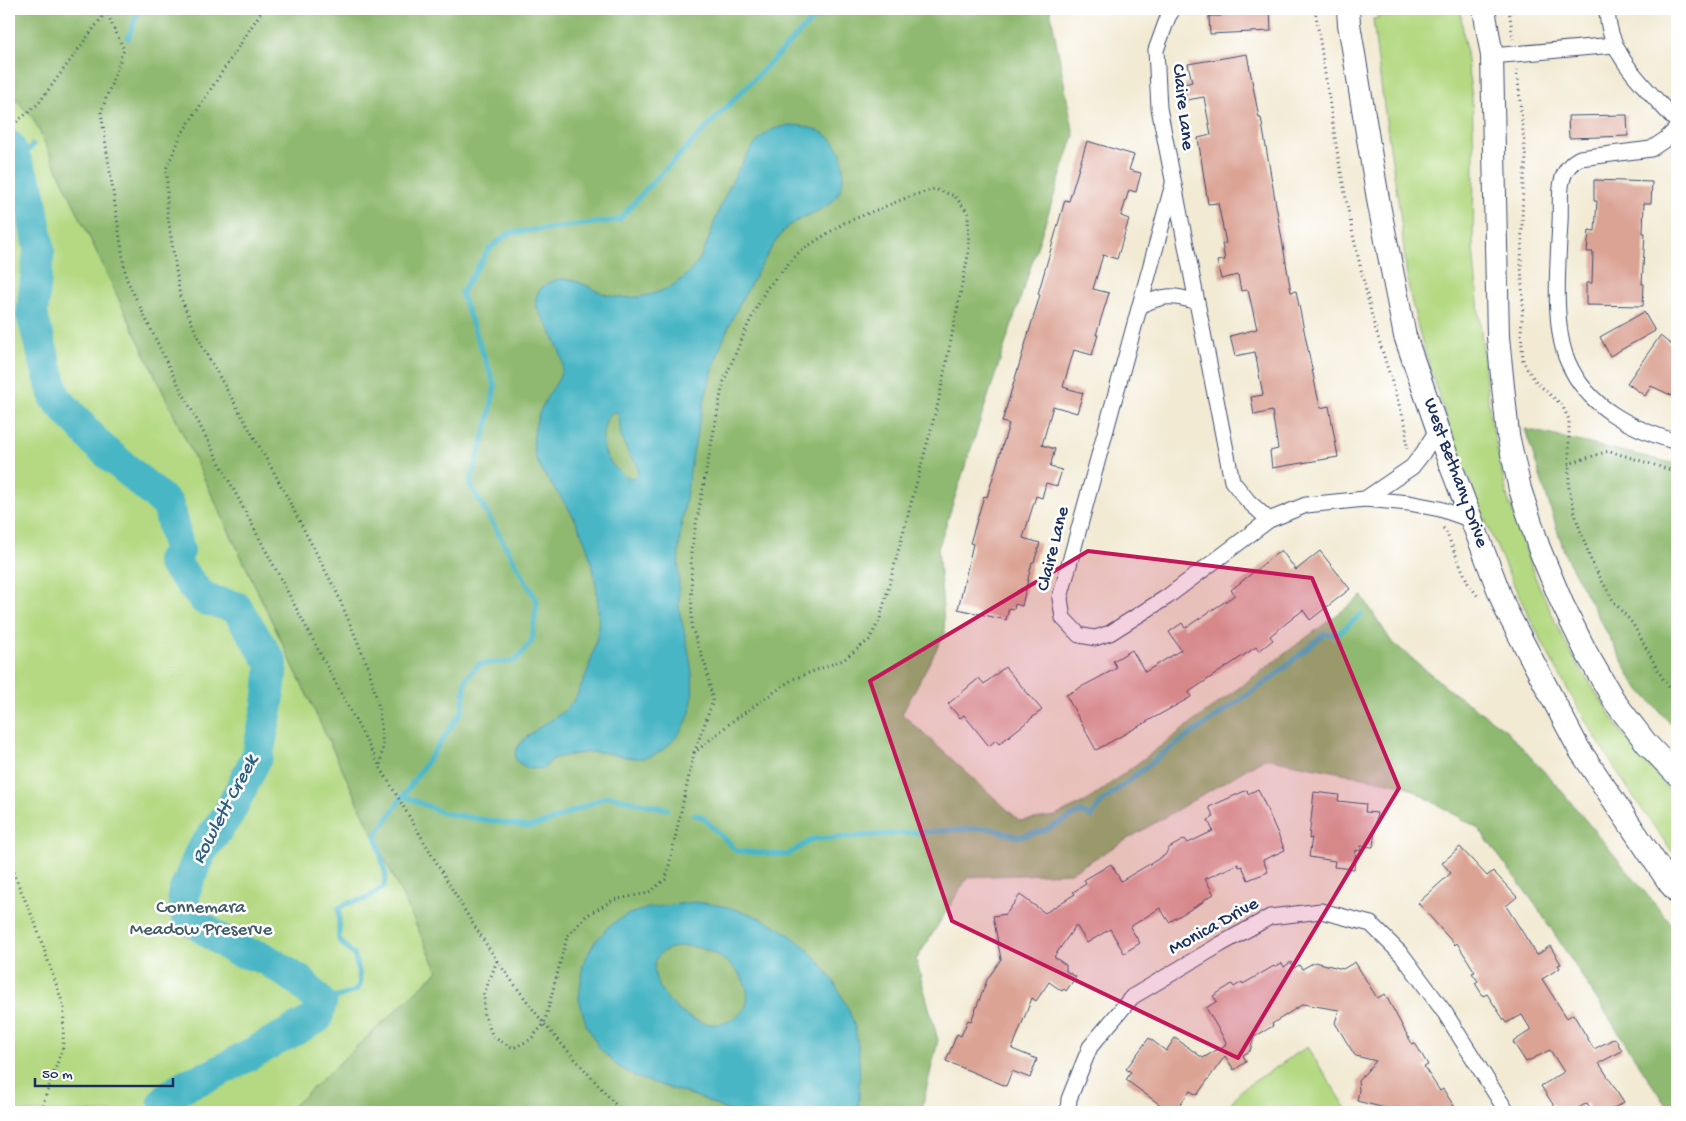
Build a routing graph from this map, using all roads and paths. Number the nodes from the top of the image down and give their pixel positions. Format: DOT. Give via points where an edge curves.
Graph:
graph roads {
  1 [pos="100,9"];
  2 [pos="263,9"];
  3 [pos="1173,9"];
  4 [pos="1484,9"];
  5 [pos="107,11"];
  6 [pos="1351,14"];
  7 [pos="1607,14"];
  8 [pos="1614,45"];
  9 [pos="1492,56"];
  10 [pos="1677,122"];
  11 [pos="9,128"];
  12 [pos="1677,128"];
  13 [pos="1173,184"];
  14 [pos="1196,302"];
  15 [pos="1140,306"];
  16 [pos="1438,428"];
  17 [pos="1677,442"];
  18 [pos="1568,464"];
  19 [pos="1677,472"];
  20 [pos="1365,500"];
  21 [pos="1269,520"];
  22 [pos="1472,520"];
  23 [pos="694,753"];
  24 [pos="380,767"];
  25 [pos="1677,775"];
  26 [pos="9,863"];
  27 [pos="1677,892"];
  28 [pos="497,961"];
  29 [pos="544,1024"];
  30 [pos="40,1112"];
  31 [pos="622,1112"];
  32 [pos="1068,1112"];
  33 [pos="1507,1112"];
  1 -- 5 [label="path"];
  2 -- 24 [label="path" via="181,135 167,167 167,211 180,296 202,346 337,592 369,669 379,708 383,745"];
  3 -- 13 [label="street, Claire Lane" via="1156,50 1159,108"];
  4 -- 9 [label="main road"];
  5 -- 11 [label="path" via="38,104"];
  5 -- 24 [label="path" via="124,50 101,112 126,278 168,367"];
  6 -- 16 [label="main road, West Bethany Drive" via="1379,205 1405,336"];
  7 -- 8 [label="street"];
  8 -- 9 [label="street"];
  8 -- 10 [label="street" via="1629,69"];
  9 -- 25 [label="main road" via="1498,337 1508,435 1520,489 1539,548 1586,652 1615,702"];
  12 -- 17 [label="street" via="1652,149 1573,161 1562,180 1558,260 1559,330 1568,362 1578,380 1614,416"];
  13 -- 14 [label="street, Claire Lane"];
  13 -- 15 [label="street, Claire Lane"];
  14 -- 15 [label="street" via="1167,296"];
  14 -- 21 [label="street, Claire Lane" via="1232,481"];
  15 -- 21 [label="street, Claire Lane" via="1060,598 1063,618 1079,635 1095,638 1110,633 1167,597"];
  16 -- 20 [label="street" via="1412,467"];
  16 -- 22 [label="main road, West Bethany Drive"];
  18 -- 19 [label="path" via="1609,451"];
  20 -- 21 [label="street, Claire Lane" via="1306,505"];
  20 -- 22 [label="street, Claire Lane" via="1409,503"];
  22 -- 27 [label="main road, West Bethany Drive" via="1506,610 1579,749"];
  23 -- 23 [label="path" via="793,679 844,660 868,640 880,619 938,403 969,251 968,213 955,196 934,189 844,222 800,252 766,289 746,329 723,383 691,550 692,628 706,667 713,701"];
  23 -- 29 [label="path" via="666,879 648,893 613,900 586,916 566,937"];
  24 -- 28 [label="path"];
  26 -- 30 [label="path" via="35,923 64,1007 63,1047"];
  28 -- 29 [label="path"];
  28 -- 29 [label="path" via="484,994 484,1014 493,1037 513,1048 530,1040"];
  29 -- 31 [label="path"];
  32 -- 33 [label="street, Monica Drive" via="1069,1099 1090,1047 1132,997 1270,917 1321,911 1371,924 1403,956 1445,1013"];
}
